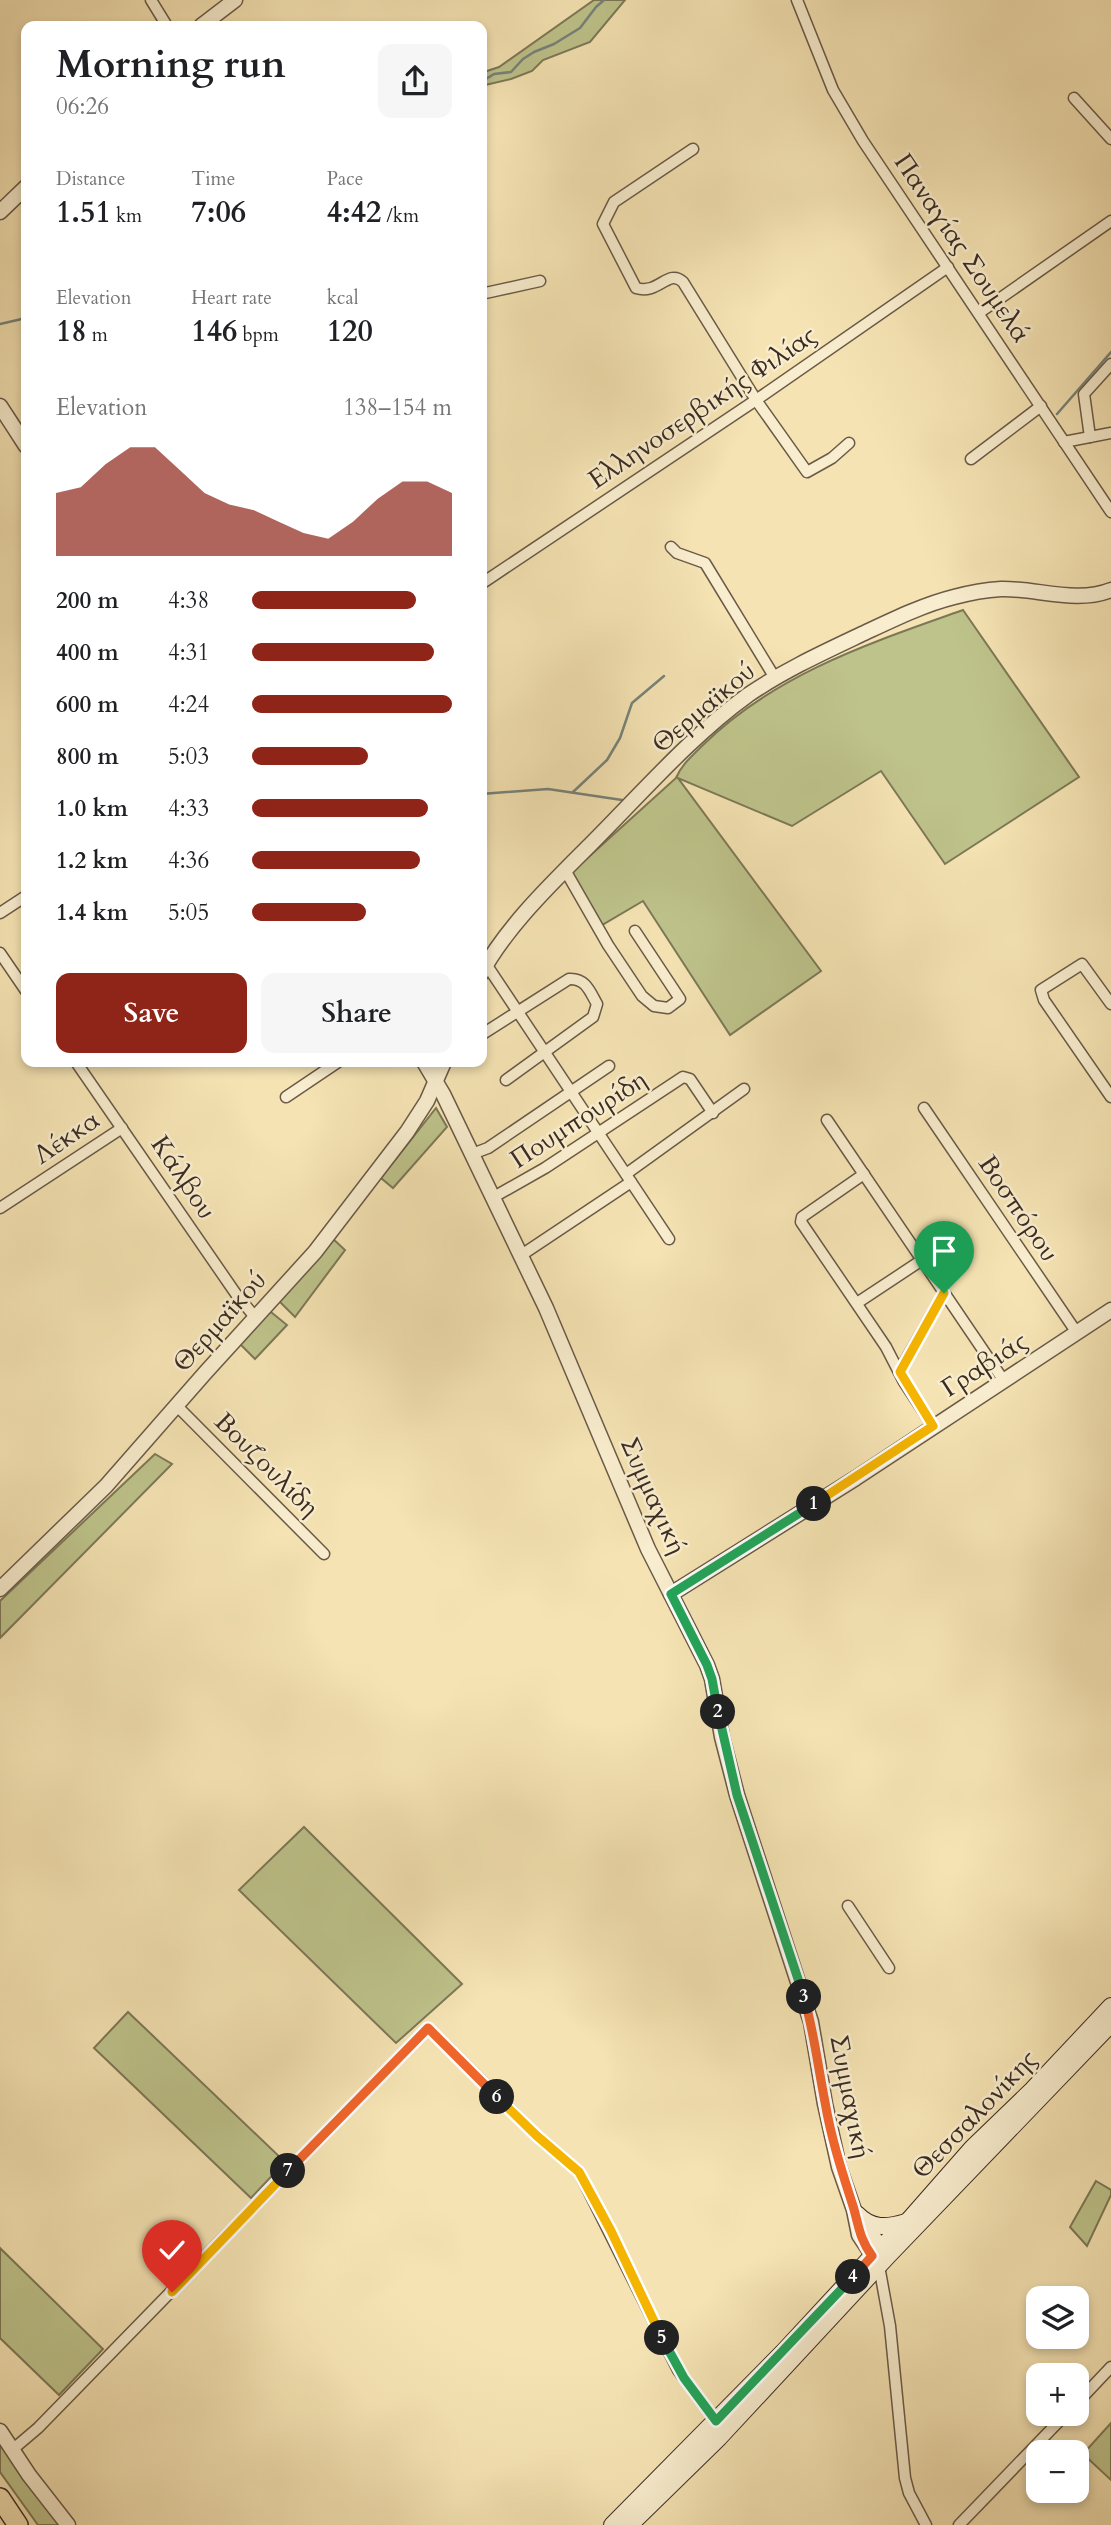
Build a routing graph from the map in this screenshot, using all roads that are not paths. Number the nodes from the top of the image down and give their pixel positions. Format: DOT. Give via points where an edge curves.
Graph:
graph roads {
  1 [pos="151,0"];
  2 [pos="235,0"];
  3 [pos="797,0"];
  4 [pos="164,21"];
  5 [pos="208,21"];
  6 [pos="1074,98"];
  7 [pos="1111,139"];
  8 [pos="693,149"];
  9 [pos="21,192"];
  10 [pos="0,212"];
  11 [pos="1111,221"];
  12 [pos="948,267"];
  13 [pos="540,281"];
  14 [pos="487,293"];
  15 [pos="979,313"];
  16 [pos="1111,364"];
  17 [pos="756,400"];
  18 [pos="0,406"];
  19 [pos="1041,406"];
  20 [pos="1111,433"];
  21 [pos="1090,437"];
  22 [pos="21,438"];
  23 [pos="1064,442"];
  24 [pos="849,443"];
  25 [pos="971,459"];
  26 [pos="1111,512"];
  27 [pos="671,547"];
  28 [pos="487,580"];
  29 [pos="1111,590"];
  30 [pos="775,678"];
  31 [pos="565,870"];
  32 [pos="21,899"];
  33 [pos="0,913"];
  34 [pos="635,931"];
  35 [pos="0,954"];
  36 [pos="487,965"];
  37 [pos="487,973"];
  38 [pos="21,984"];
  39 [pos="1111,1004"];
  40 [pos="517,1011"];
  41 [pos="487,1031"];
  42 [pos="545,1052"];
  43 [pos="609,1066"];
  44 [pos="79,1067"];
  45 [pos="331,1067"];
  46 [pos="427,1067"];
  47 [pos="442,1067"];
  48 [pos="506,1080"];
  49 [pos="436,1082"];
  50 [pos="744,1088"];
  51 [pos="571,1091"];
  52 [pos="286,1097"];
  53 [pos="1111,1097"];
  54 [pos="924,1108"];
  55 [pos="713,1113"];
  56 [pos="827,1120"];
  57 [pos="122,1128"];
  58 [pos="599,1132"];
  59 [pos="472,1154"];
  60 [pos="864,1174"];
  61 [pos="629,1178"];
  62 [pos="492,1198"];
  63 [pos="0,1209"];
  64 [pos="669,1239"];
  65 [pos="520,1256"];
  66 [pos="922,1260"];
  67 [pos="944,1293"];
  68 [pos="857,1303"];
  69 [pos="1111,1310"];
  70 [pos="255,1317"];
  71 [pos="1076,1333"];
  72 [pos="900,1372"];
  73 [pos="1004,1381"];
  74 [pos="177,1406"];
  75 [pos="933,1426"];
  76 [pos="324,1554"];
  77 [pos="0,1590"];
  78 [pos="671,1594"];
  79 [pos="848,1906"];
  80 [pos="889,1968"];
  81 [pos="1111,2006"];
  82 [pos="1111,2024"];
  83 [pos="855,2212"];
  84 [pos="907,2222"];
  85 [pos="880,2256"];
  86 [pos="1111,2368"];
  87 [pos="1089,2390"];
  88 [pos="716,2421"];
  89 [pos="1054,2426"];
  90 [pos="0,2431"];
  91 [pos="12,2450"];
  92 [pos="0,2498"];
  93 [pos="18,2525"];
  94 [pos="68,2525"];
  95 [pos="612,2525"];
  96 [pos="630,2525"];
  97 [pos="926,2525"];
  98 [pos="959,2525"];
  1 -- 4 [label="street"];
  2 -- 5 [label="street"];
  3 -- 12 [label="street, Παναγίας Σουμελά" via="837,98"];
  6 -- 7 [label="street"];
  8 -- 17 [label="street" via="614,202 603,224 636,288 648,290 672,277 683,282"];
  9 -- 10 [label="street"];
  11 -- 15 [label="street"];
  12 -- 15 [label="street, Παναγίας Σουμελά"];
  12 -- 17 [label="street, Ελληνοσερβικής Φιλίας"];
  13 -- 14 [label="street"];
  15 -- 19 [label="street, Παναγίας Σουμελά"];
  16 -- 21 [label="street" via="1084,394"];
  17 -- 24 [label="street" via="807,472"];
  17 -- 28 [label="street, Ελληνοσερβικής Φιλίας"];
  18 -- 22 [label="street"];
  19 -- 23 [label="street, Παναγίας Σουμελά"];
  19 -- 25 [label="street"];
  20 -- 21 [label="street"];
  21 -- 23 [label="street"];
  23 -- 26 [label="street, Παναγίας Σουμελά"];
  27 -- 30 [label="street" via="705,563"];
  29 -- 30 [label="street, Θερμαϊκού" via="1077,596 1000,589 950,598 873,628"];
  30 -- 31 [label="street, Θερμαϊκού" via="710,727"];
  31 -- 34 [label="street" via="642,996 654,1006 668,1008 680,999"];
  31 -- 36 [label="street, Θερμαϊκού"];
  32 -- 33 [label="street"];
  35 -- 38 [label="street"];
  37 -- 40 [label="street"];
  39 -- 53 [label="street" via="1082,964 1041,993"];
  40 -- 41 [label="street"];
  40 -- 42 [label="street"];
  40 -- 42 [label="street" via="569,979 585,983 597,1004 596,1013"];
  42 -- 48 [label="street"];
  42 -- 51 [label="street"];
  43 -- 51 [label="street"];
  44 -- 57 [label="street, Κάλβου"];
  45 -- 52 [label="street"];
  46 -- 49 [label="street, Συμμαχική"];
  47 -- 49 [label="street, Θερμαϊκού"];
  49 -- 59 [label="street, Συμμαχική"];
  49 -- 70 [label="street, Θερμαϊκού" via="407,1132 339,1224"];
  50 -- 55 [label="street"];
  51 -- 58 [label="street"];
  51 -- 59 [label="street" via="488,1148"];
  54 -- 71 [label="street, Βοσπόρου"];
  55 -- 58 [label="street, Πουμπουρίδη" via="683,1077"];
  55 -- 61 [label="street"];
  56 -- 60 [label="street"];
  57 -- 63 [label="street, Λέκκα"];
  57 -- 70 [label="street, Κάλβου"];
  58 -- 61 [label="street"];
  58 -- 62 [label="street, Πουμπουρίδη"];
  59 -- 62 [label="street, Συμμαχική"];
  60 -- 66 [label="street"];
  60 -- 68 [label="street" via="800,1222"];
  61 -- 64 [label="street"];
  61 -- 65 [label="street"];
  62 -- 65 [label="street, Συμμαχική"];
  65 -- 78 [label="street, Συμμαχική"];
  66 -- 67 [label="street"];
  66 -- 68 [label="street"];
  67 -- 72 [label="street"];
  67 -- 73 [label="street"];
  68 -- 72 [label="street"];
  69 -- 71 [label="street, Γραβιάς"];
  70 -- 74 [label="street, Θερμαϊκού"];
  71 -- 73 [label="street, Γραβιάς"];
  72 -- 75 [label="street"];
  73 -- 75 [label="street, Γραβιάς"];
  74 -- 76 [label="street, Βουζουλίδη"];
  74 -- 77 [label="street, Θερμαϊκού" via="106,1486"];
  75 -- 78 [label="street, Γραβιάς"];
  78 -- 83 [label="street, Συμμαχική" via="712,1679 734,1784 811,2022 839,2166"];
  79 -- 80 [label="street"];
  81 -- 84 [label="main road, Θεσσαλονίκης" via="972,2148"];
  82 -- 85 [label="main road, Θεσσαλονίκης"];
  83 -- 84 [label="main road" via="877,2226"];
  83 -- 85 [label="street, Συμμαχική"];
  84 -- 85 [label="main road, Θεσσαλονίκης"];
  85 -- 88 [label="main road"];
  85 -- 96 [label="main road" via="719,2438"];
  85 -- 97 [label="street" via="905,2478"];
  86 -- 87 [label="street"];
  88 -- 91 [label="street" via="678,2370 579,2172 428,2028"];
  88 -- 95 [label="main road"];
  89 -- 98 [label="street"];
  90 -- 91 [label="street"];
  91 -- 94 [label="street"];
  92 -- 93 [label="highway"];
}
